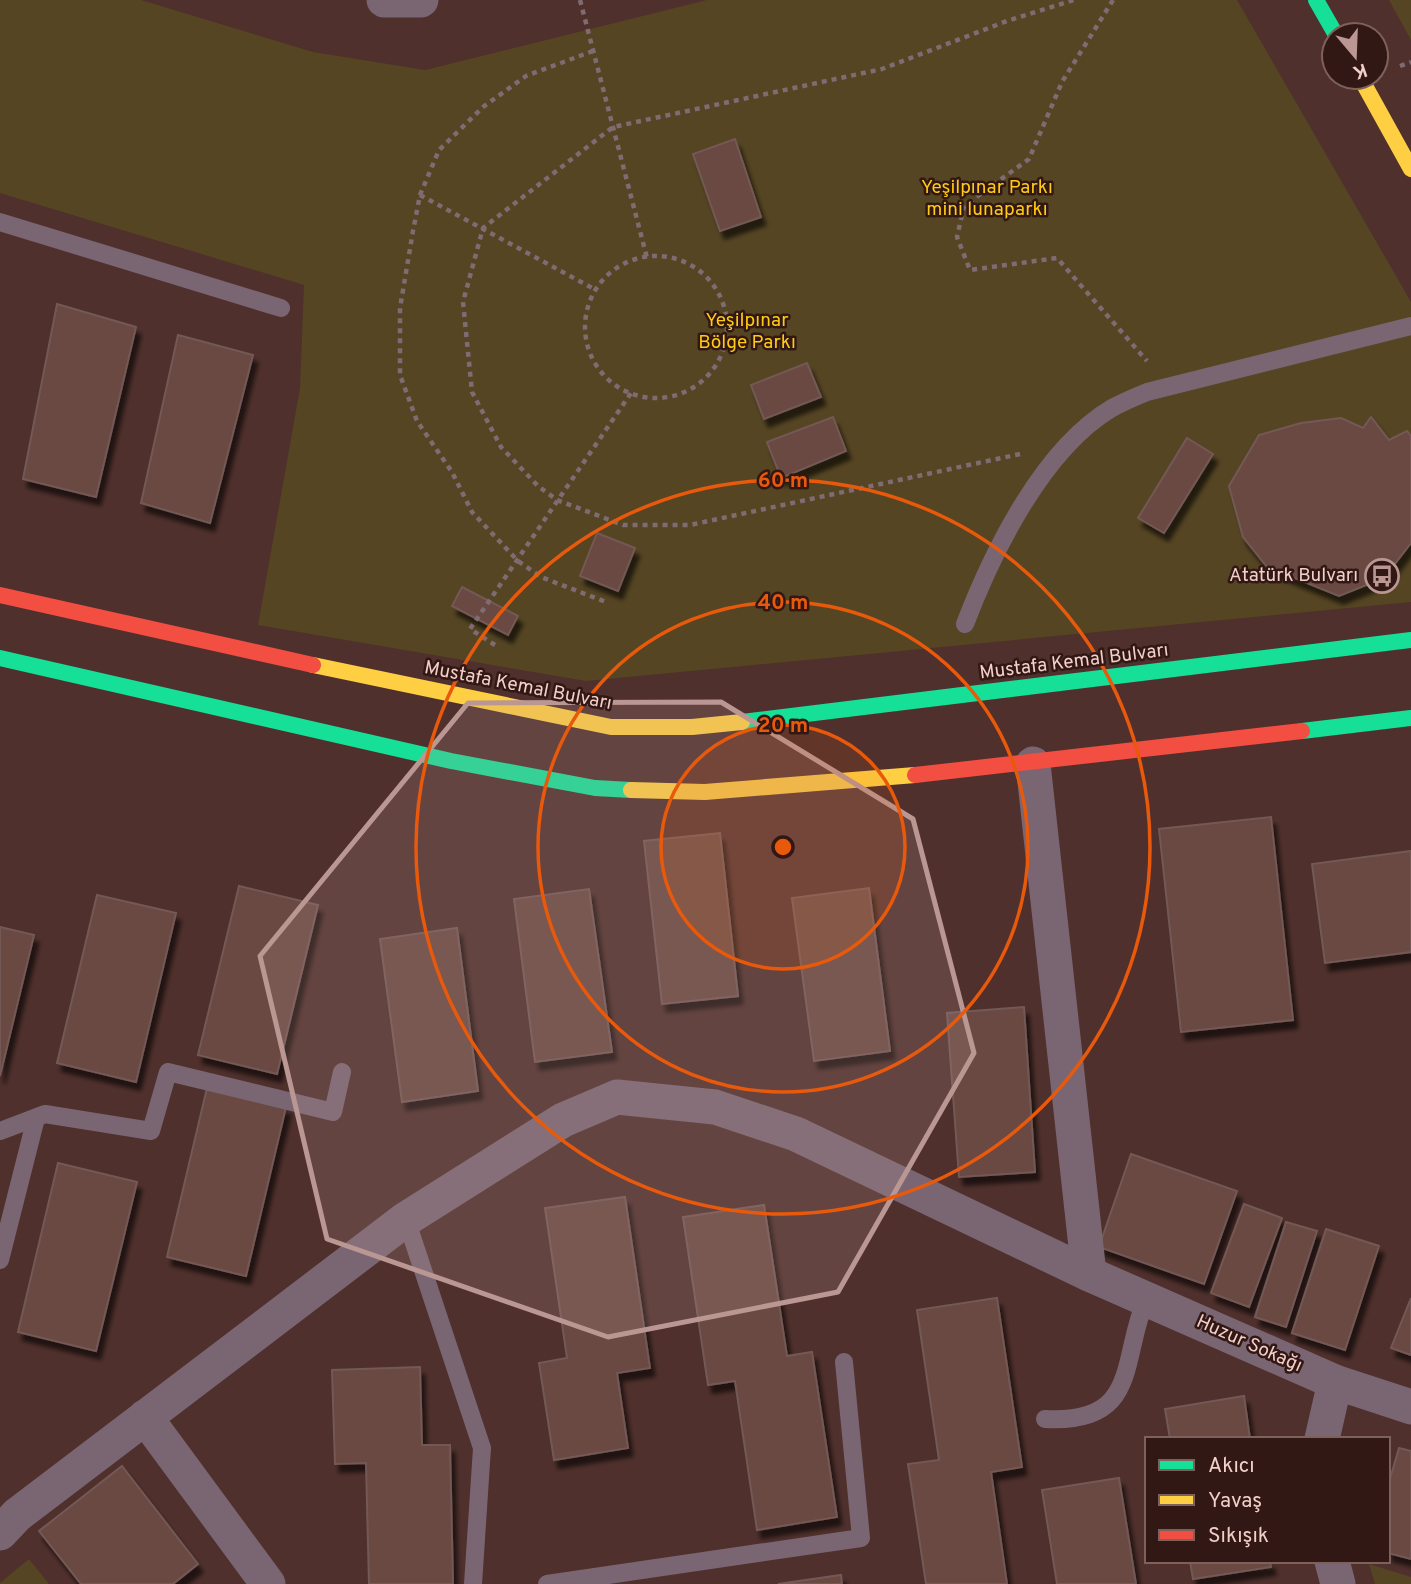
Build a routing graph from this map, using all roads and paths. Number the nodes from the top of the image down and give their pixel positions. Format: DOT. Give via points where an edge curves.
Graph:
graph roads {
  1 [pos="384,0"];
  2 [pos="421,0"];
  3 [pos="580,0"];
  4 [pos="1074,0"];
  5 [pos="1113,0"];
  6 [pos="1316,0"];
  7 [pos="1328,21"];
  8 [pos="593,51"];
  9 [pos="1368,91"];
  10 [pos="613,127"];
  11 [pos="1411,169"];
  12 [pos="421,195"];
  13 [pos="0,222"];
  14 [pos="482,228"];
  15 [pos="647,258"];
  16 [pos="596,290"];
  17 [pos="281,309"];
  18 [pos="1411,326"];
  19 [pos="1170,386"];
  20 [pos="631,393"];
  21 [pos="1069,443"];
  22 [pos="557,500"];
  23 [pos="518,561"];
  24 [pos="0,595"];
  25 [pos="606,602"];
  26 [pos="965,624"];
  27 [pos="1411,640"];
  28 [pos="495,645"];
  29 [pos="0,659"];
  30 [pos="1411,718"];
  31 [pos="1033,764"];
  32 [pos="342,1072"];
  33 [pos="37,1118"];
  34 [pos="0,1131"];
  35 [pos="406,1219"];
  36 [pos="0,1260"];
  37 [pos="1089,1274"];
  38 [pos="1146,1299"];
  39 [pos="844,1362"];
  40 [pos="1335,1382"];
  41 [pos="1411,1407"];
  42 [pos="145,1417"];
  43 [pos="1045,1419"];
  44 [pos="1322,1437"];
  45 [pos="0,1533"];
  46 [pos="1333,1563"];
  47 [pos="268,1584"];
  48 [pos="473,1584"];
  49 [pos="547,1584"];
  50 [pos="1338,1584"];
  1 -- 2 [label="street"];
  3 -- 8 [label="path"];
  4 -- 10 [label="path" via="882,69"];
  5 -- 19 [label="path" via="1062,82 1029,159 964,206 957,237 970,270 1057,258"];
  6 -- 7 [label="main road"];
  8 -- 10 [label="path"];
  8 -- 12 [label="path" via="526,76 483,107 439,150"];
  9 -- 11 [label="main road"];
  10 -- 14 [label="path"];
  10 -- 15 [label="path"];
  12 -- 14 [label="path"];
  12 -- 23 [label="path" via="400,308 400,374 417,421 452,472 472,512"];
  13 -- 17 [label="lane"];
  14 -- 16 [label="path"];
  14 -- 22 [label="path" via="463,302 472,392 501,447"];
  15 -- 16 [label="path" via="611,272"];
  15 -- 20 [label="path" via="676,259 696,268 713,284 724,304 728,328 723,352 711,373 692,389 668,397"];
  16 -- 20 [label="path" via="586,322 590,356 603,375"];
  18 -- 19 [label="lane"];
  19 -- 21 [label="lane" via="1111,408"];
  20 -- 22 [label="path"];
  21 -- 22 [label="path" via="690,525 623,526"];
  21 -- 26 [label="lane" via="1024,504 981,581"];
  22 -- 23 [label="path"];
  23 -- 25 [label="path" via="541,577"];
  23 -- 28 [label="path" via="470,629"];
  24 -- 27 [label="main road, Mustafa Kemal Bulvarı" via="611,727 692,727 859,710"];
  29 -- 31 [label="main road" via="351,740 595,788 705,792"];
  30 -- 31 [label="main road"];
  31 -- 37 [label="street"];
  32 -- 33 [label="lane" via="334,1112 169,1072 151,1131 45,1114"];
  33 -- 34 [label="lane"];
  33 -- 36 [label="lane"];
  35 -- 37 [label="street, Huzur Sokağı" via="563,1120 617,1097 715,1107 796,1134"];
  35 -- 42 [label="street, Huzur Sokağı"];
  35 -- 48 [label="lane" via="482,1448"];
  37 -- 38 [label="street, Huzur Sokağı"];
  38 -- 40 [label="street, Huzur Sokağı"];
  38 -- 43 [label="lane" via="1125,1379 1114,1400 1082,1416"];
  39 -- 49 [label="lane" via="861,1538"];
  40 -- 41 [label="street, Huzur Sokağı"];
  40 -- 44 [label="street"];
  42 -- 45 [label="street, Huzur Sokağı"];
  42 -- 47 [label="street"];
  46 -- 50 [label="street"];
}
